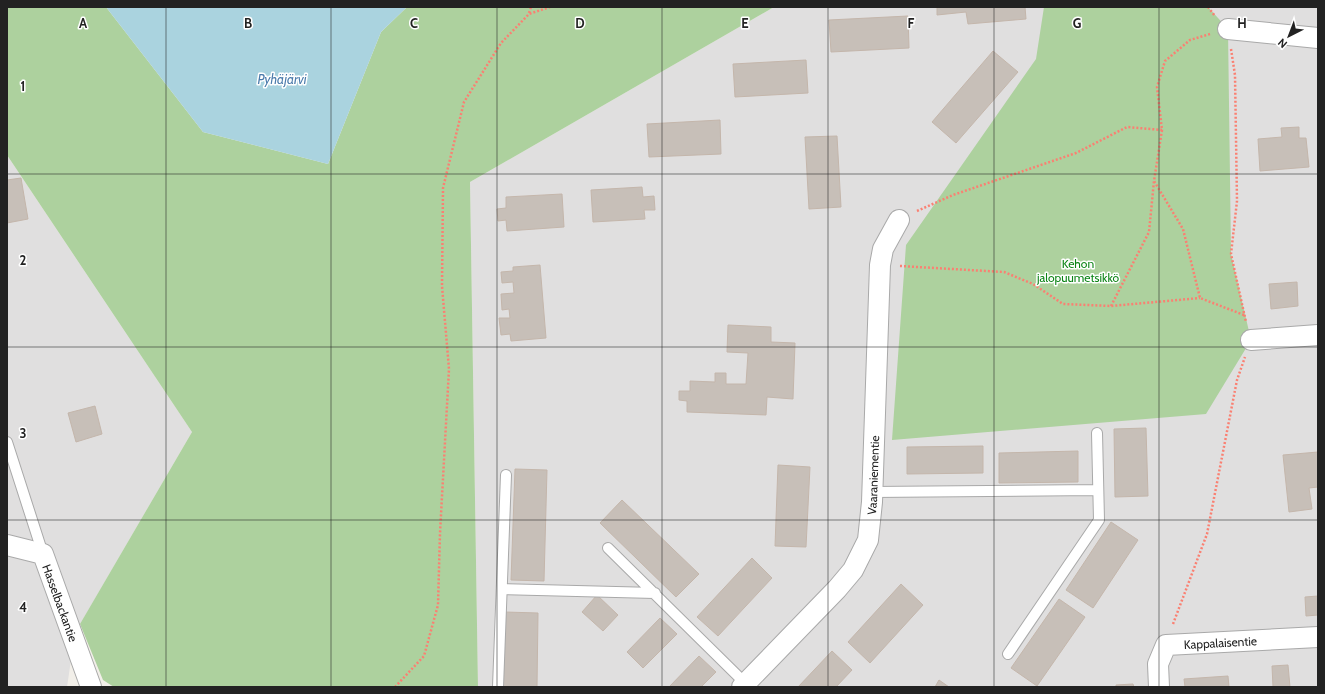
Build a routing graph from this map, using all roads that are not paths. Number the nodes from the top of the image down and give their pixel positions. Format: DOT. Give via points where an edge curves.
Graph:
graph roads {
  1 [pos="1228,29"];
  2 [pos="1318,38"];
  3 [pos="899,220"];
  4 [pos="1318,335"];
  5 [pos="1251,340"];
  6 [pos="1097,433"];
  7 [pos="7,442"];
  8 [pos="506,475"];
  9 [pos="1097,490"];
  10 [pos="872,492"];
  11 [pos="7,545"];
  12 [pos="608,548"];
  13 [pos="43,554"];
  14 [pos="502,589"];
  15 [pos="655,593"];
  16 [pos="1318,637"];
  17 [pos="1008,654"];
  18 [pos="744,685"];
  19 [pos="91,687"];
  20 [pos="498,687"];
  21 [pos="1159,687"];
  1 -- 2 [label="street"];
  3 -- 10 [label="street, Vaaraniementie" via="882,249 880,265"];
  4 -- 5 [label="street"];
  6 -- 9 [label="lane"];
  7 -- 13 [label="lane"];
  8 -- 14 [label="lane"];
  9 -- 10 [label="lane"];
  9 -- 17 [label="lane" via="1099,520"];
  10 -- 18 [label="street, Vaaraniementie" via="868,540 854,570"];
  11 -- 13 [label="street, Hasselbackantie"];
  12 -- 15 [label="lane"];
  13 -- 19 [label="street, Hasselbackantie"];
  14 -- 15 [label="lane"];
  14 -- 20 [label="lane"];
  15 -- 18 [label="lane"];
  16 -- 21 [label="street, Kappalaisentie" via="1166,645 1158,664"];
}
